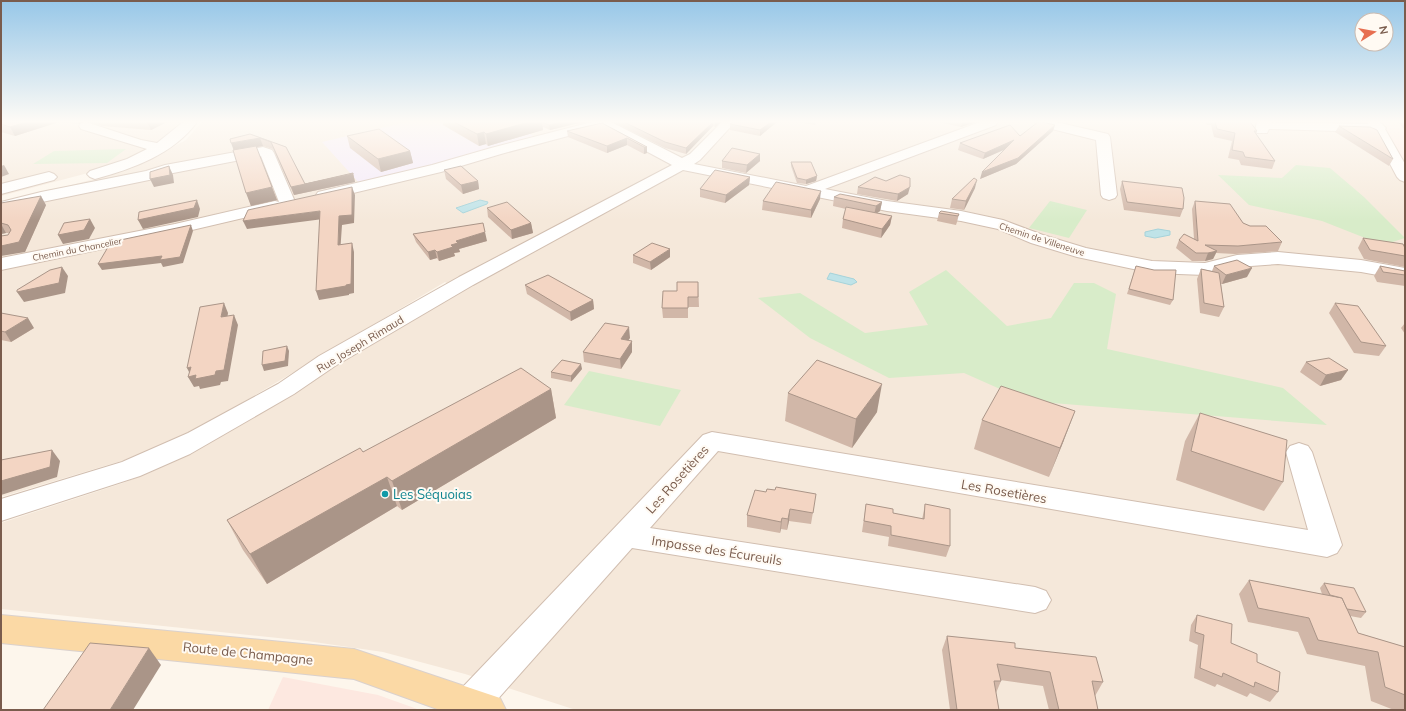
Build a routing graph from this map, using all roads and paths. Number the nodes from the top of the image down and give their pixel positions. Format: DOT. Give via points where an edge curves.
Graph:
graph roads {
  1 [pos="144,155"];
  2 [pos="241,155"];
  3 [pos="268,155"];
  4 [pos="482,155"];
  5 [pos="666,155"];
  6 [pos="697,155"];
  7 [pos="902,155"];
  8 [pos="1105,155"];
  9 [pos="1392,155"];
  10 [pos="682,165"];
  11 [pos="49,177"];
  12 [pos="1405,177"];
  13 [pos="1,189"];
  14 [pos="809,190"];
  15 [pos="1109,195"];
  16 [pos="1,199"];
  17 [pos="300,201"];
  18 [pos="1,207"];
  19 [pos="1,264"];
  20 [pos="1405,274"];
  21 [pos="1299,452"];
  22 [pos="28,501"];
  23 [pos="1,510"];
  24 [pos="1,513"];
  25 [pos="626,536"];
  26 [pos="1035,600"];
  27 [pos="1,629"];
  28 [pos="475,708"];
  1 -- 16 [label="street" via="113,169"];
  2 -- 18 [label="street"];
  3 -- 17 [label="street"];
  4 -- 17 [label="street, Chemin du Chancelier" via="436,169"];
  5 -- 10 [label="street, Chemin du Chancelier"];
  6 -- 10 [label="street, Rue Joseph Rimaud"];
  7 -- 14 [label="street"];
  8 -- 15 [label="street"];
  9 -- 12 [label="street"];
  10 -- 14 [label="street, Chemin de Villeneuve"];
  10 -- 22 [label="street, Rue Joseph Rimaud" via="466,281 205,435 131,469"];
  11 -- 13 [label="street"];
  14 -- 20 [label="street, Chemin de Villeneuve" via="887,206 982,220 1083,253 1152,267 1205,269 1237,261 1278,258 1360,266"];
  17 -- 19 [label="street, Chemin du Chancelier"];
  21 -- 25 [label="street, Les Rosetières" via="1326,545 712,441"];
  22 -- 23 [label="street, Rue Joseph Rimaud"];
  22 -- 24 [label="street, Rue Joseph Rimaud"];
  25 -- 26 [label="street, Impasse des Écureuils"];
  25 -- 28 [label="street"];
  27 -- 28 [label="main road, Route de Champagne" via="354,664"];
}
